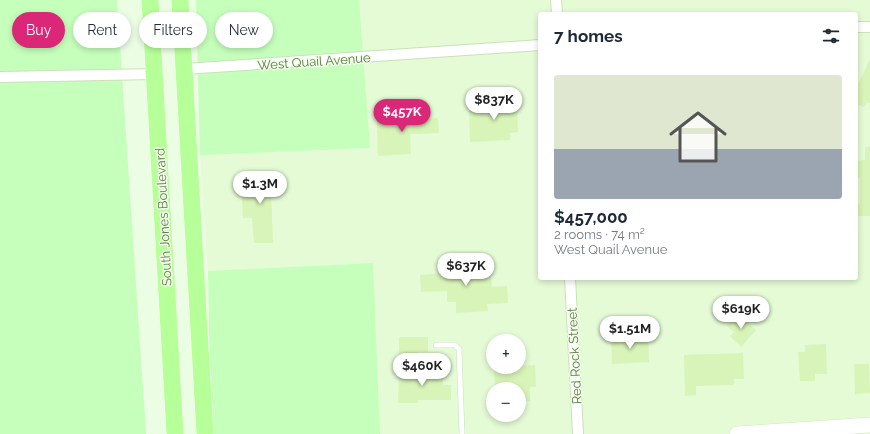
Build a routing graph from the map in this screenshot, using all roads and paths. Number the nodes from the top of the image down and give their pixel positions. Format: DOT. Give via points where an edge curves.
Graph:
graph roads {
  1 [pos="150,0"];
  2 [pos="180,0"];
  3 [pos="556,0"];
  4 [pos="557,12"];
  5 [pos="870,27"];
  6 [pos="858,28"];
  7 [pos="538,45"];
  8 [pos="184,69"];
  9 [pos="155,74"];
  10 [pos="0,77"];
  11 [pos="570,280"];
  12 [pos="436,345"];
  13 [pos="870,425"];
  14 [pos="175,434"];
  15 [pos="204,434"];
  16 [pos="462,434"];
  17 [pos="578,434"];
  18 [pos="737,434"];
  1 -- 9 [label="main road, South Jones Boulevard"];
  2 -- 8 [label="main road"];
  3 -- 4 [label="street"];
  5 -- 6 [label="street"];
  7 -- 8 [label="street, West Quail Avenue"];
  8 -- 15 [label="main road"];
  9 -- 10 [label="street"];
  9 -- 14 [label="main road, South Jones Boulevard"];
  11 -- 17 [label="street, Red Rock Street"];
  12 -- 16 [label="lane" via="455,345 459,349"];
  13 -- 18 [label="street"];
}
